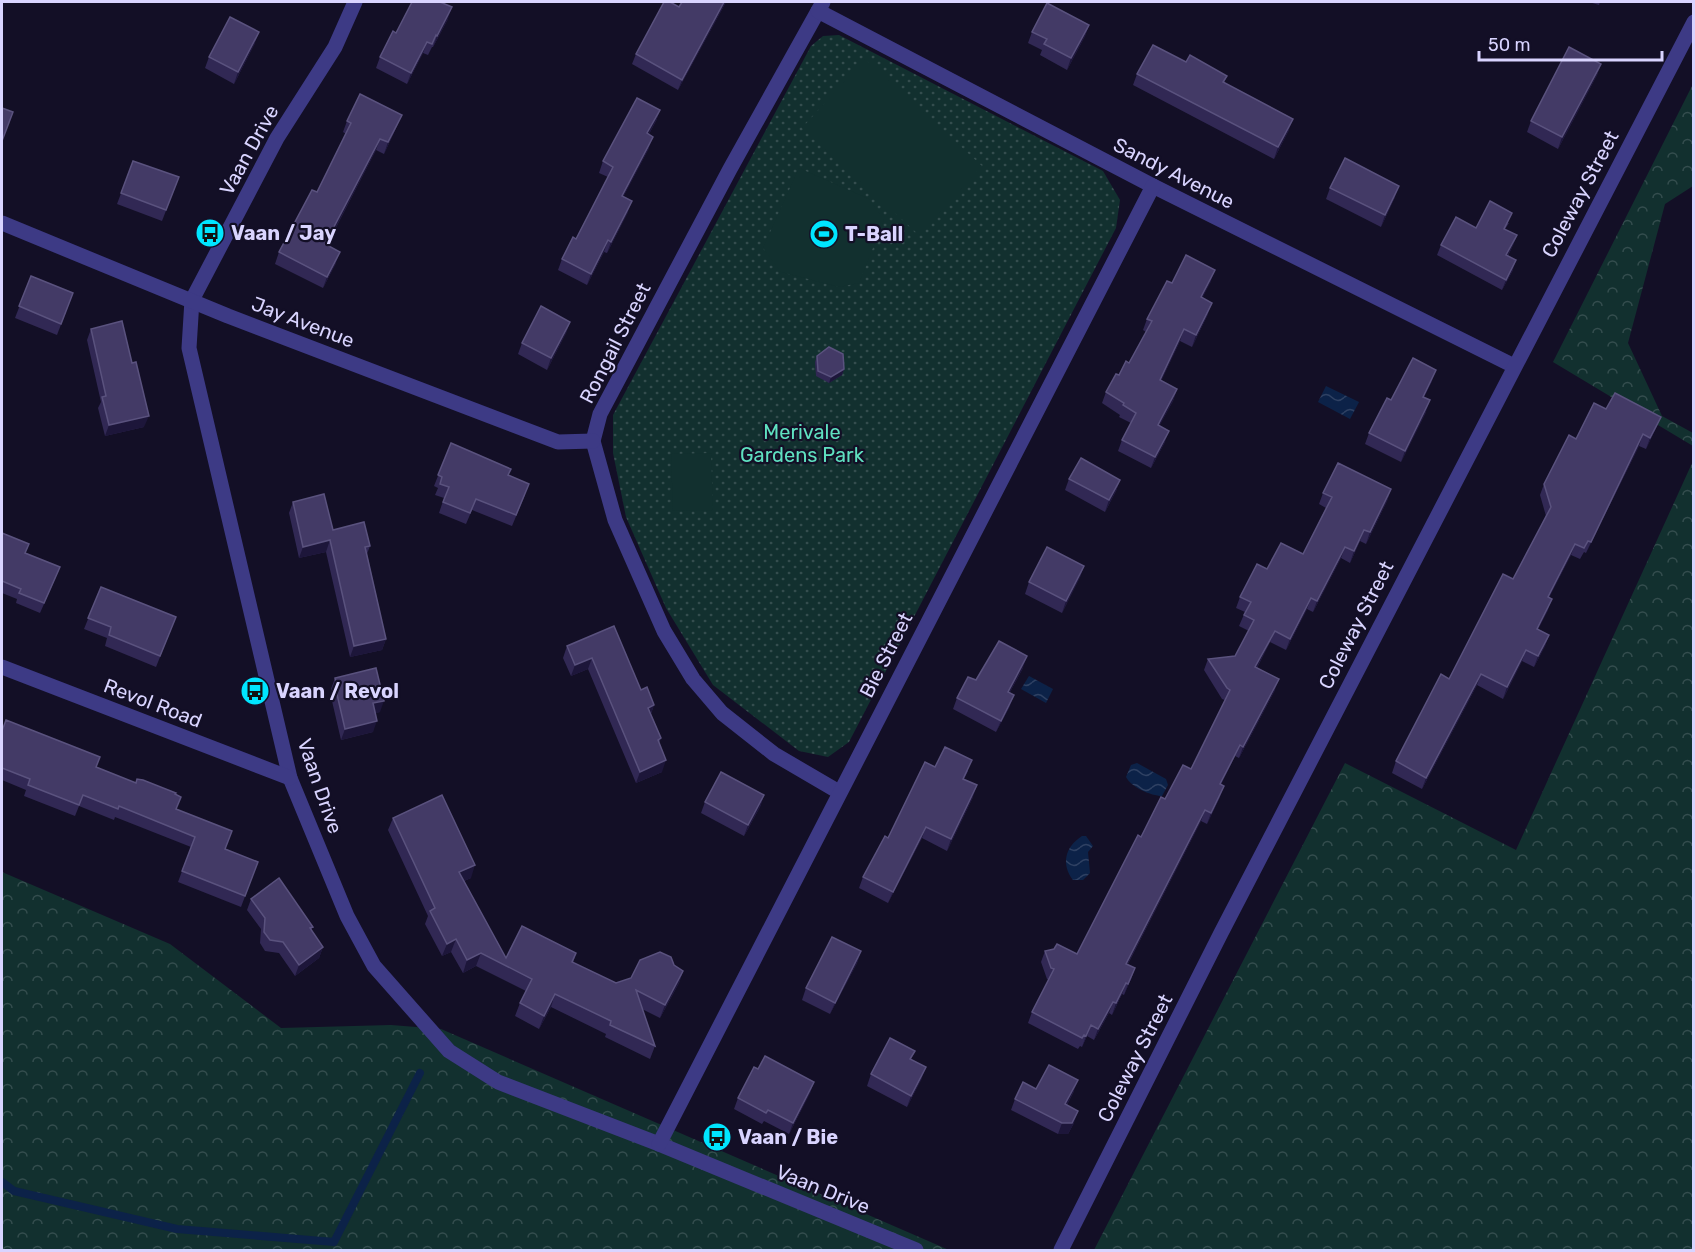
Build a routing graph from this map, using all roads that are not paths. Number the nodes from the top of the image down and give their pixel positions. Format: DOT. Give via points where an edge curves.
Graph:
graph roads {
  1 [pos="355,2"];
  2 [pos="820,6"];
  3 [pos="1694,22"];
  4 [pos="1153,186"];
  5 [pos="2,223"];
  6 [pos="192,300"];
  7 [pos="1514,366"];
  8 [pos="593,441"];
  9 [pos="2,667"];
  10 [pos="290,778"];
  11 [pos="839,792"];
  12 [pos="659,1144"];
  13 [pos="916,1251"];
  14 [pos="1061,1251"];
  1 -- 6 [label="street, Vaan Drive" via="335,47 277,138"];
  2 -- 4 [label="street, Sandy Avenue"];
  2 -- 8 [label="street, Rongail Street" via="600,414"];
  3 -- 7 [label="street, Coleway Street"];
  4 -- 7 [label="street, Sandy Avenue"];
  4 -- 11 [label="street, Bie Street"];
  5 -- 6 [label="street, Jay Avenue"];
  6 -- 8 [label="street, Jay Avenue" via="558,442"];
  6 -- 10 [label="street, Vaan Drive" via="189,348"];
  7 -- 14 [label="street, Coleway Street"];
  8 -- 11 [label="street" via="615,520 664,631 693,679 722,713 774,754"];
  9 -- 10 [label="street, Revol Road"];
  10 -- 12 [label="street, Vaan Drive" via="347,916 374,966 449,1051 498,1082"];
  11 -- 12 [label="street, Bie Street"];
  12 -- 13 [label="street, Vaan Drive"];
}
